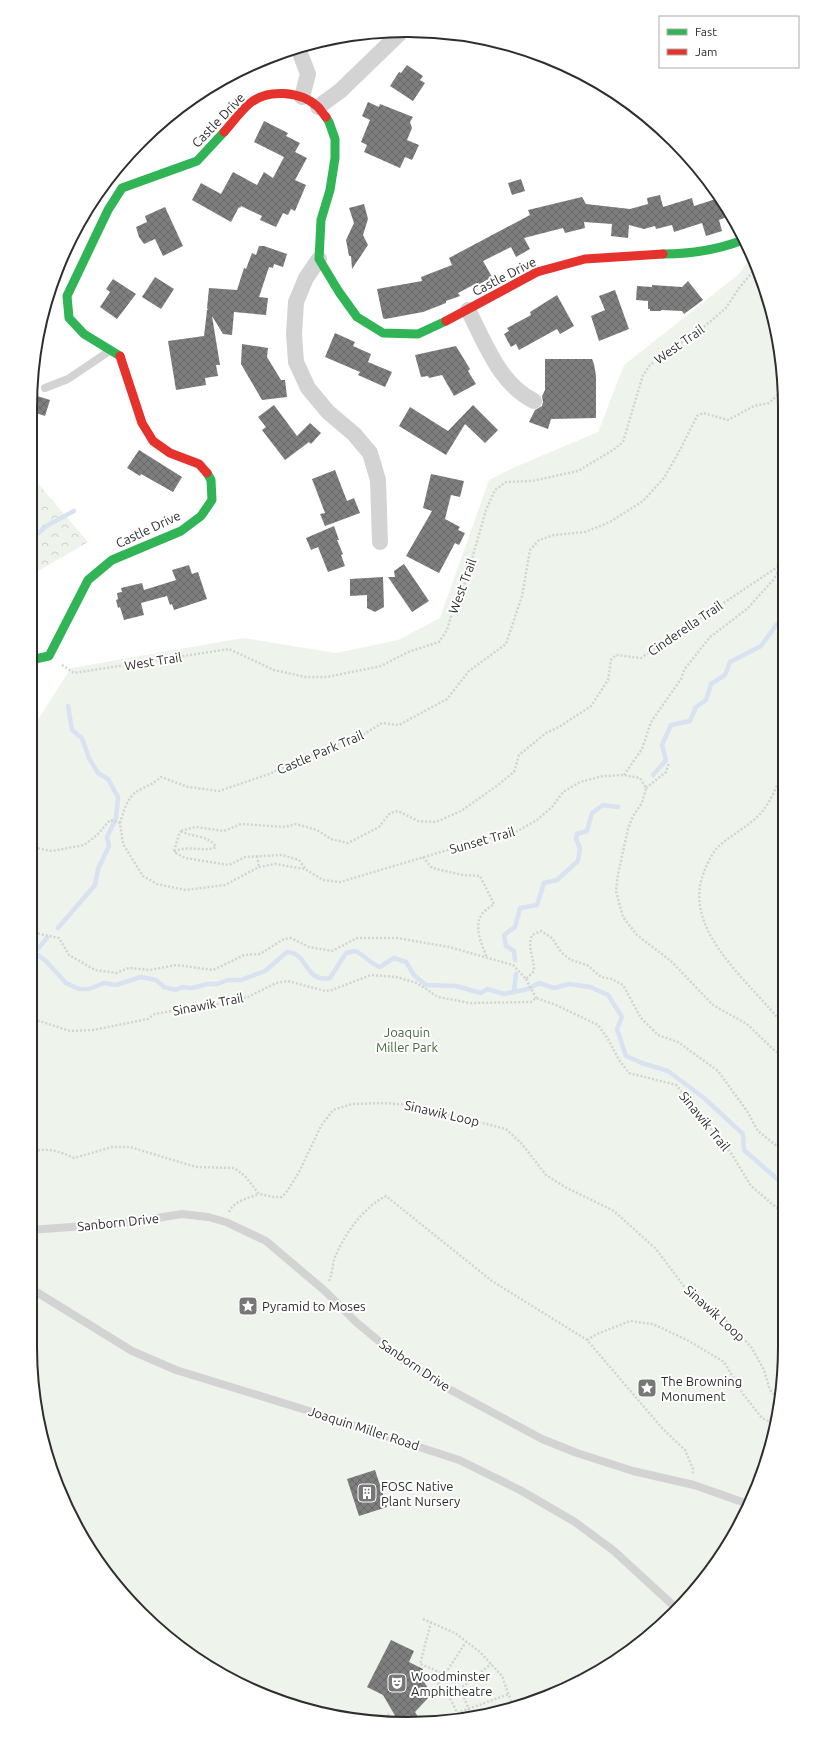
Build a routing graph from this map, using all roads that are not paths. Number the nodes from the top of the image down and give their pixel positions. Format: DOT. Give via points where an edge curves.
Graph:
graph roads {
  1 [pos="394,38"];
  2 [pos="300,53"];
  3 [pos="302,97"];
  4 [pos="318,107"];
  5 [pos="739,242"];
  6 [pos="319,259"];
  7 [pos="468,310"];
  8 [pos="111,350"];
  9 [pos="45,388"];
  10 [pos="534,400"];
  11 [pos="380,542"];
  12 [pos="37,659"];
  13 [pos="37,1229"];
  14 [pos="37,1292"];
  15 [pos="743,1502"];
  16 [pos="672,1605"];
  1 -- 4 [label="street" via="340,91"];
  2 -- 3 [label="street" via="308,74"];
  3 -- 4 [label="street, Castle Drive"];
  3 -- 8 [label="street, Castle Drive" via="284,93 266,95 250,102 197,161 122,188 108,210 68,296 69,318 84,334"];
  4 -- 6 [label="street, Castle Drive" via="329,122 335,139 330,190 321,220"];
  5 -- 7 [label="street, Castle Drive" via="722,248 685,254 644,254 585,259 537,272"];
  6 -- 7 [label="street, Castle Drive" via="357,317 383,333 418,334"];
  6 -- 11 [label="street" via="306,278 296,302 296,362 308,388 328,412 354,434 370,453 378,480"];
  7 -- 10 [label="street" via="503,376 522,395"];
  8 -- 9 [label="lane" via="68,379"];
  8 -- 12 [label="street, Castle Drive" via="121,357 142,423 153,440 170,453 199,464 206,471 211,480 212,500 201,516 181,531 112,560 88,580 49,656"];
  13 -- 15 [label="lane, Sanborn Drive" via="126,1223 182,1214 226,1222 266,1241 398,1357 447,1388 542,1439 577,1453 694,1485"];
  14 -- 16 [label="lane, Joaquin Miller Road" via="132,1351 176,1370 459,1460 520,1490 575,1522 614,1551"];
}
